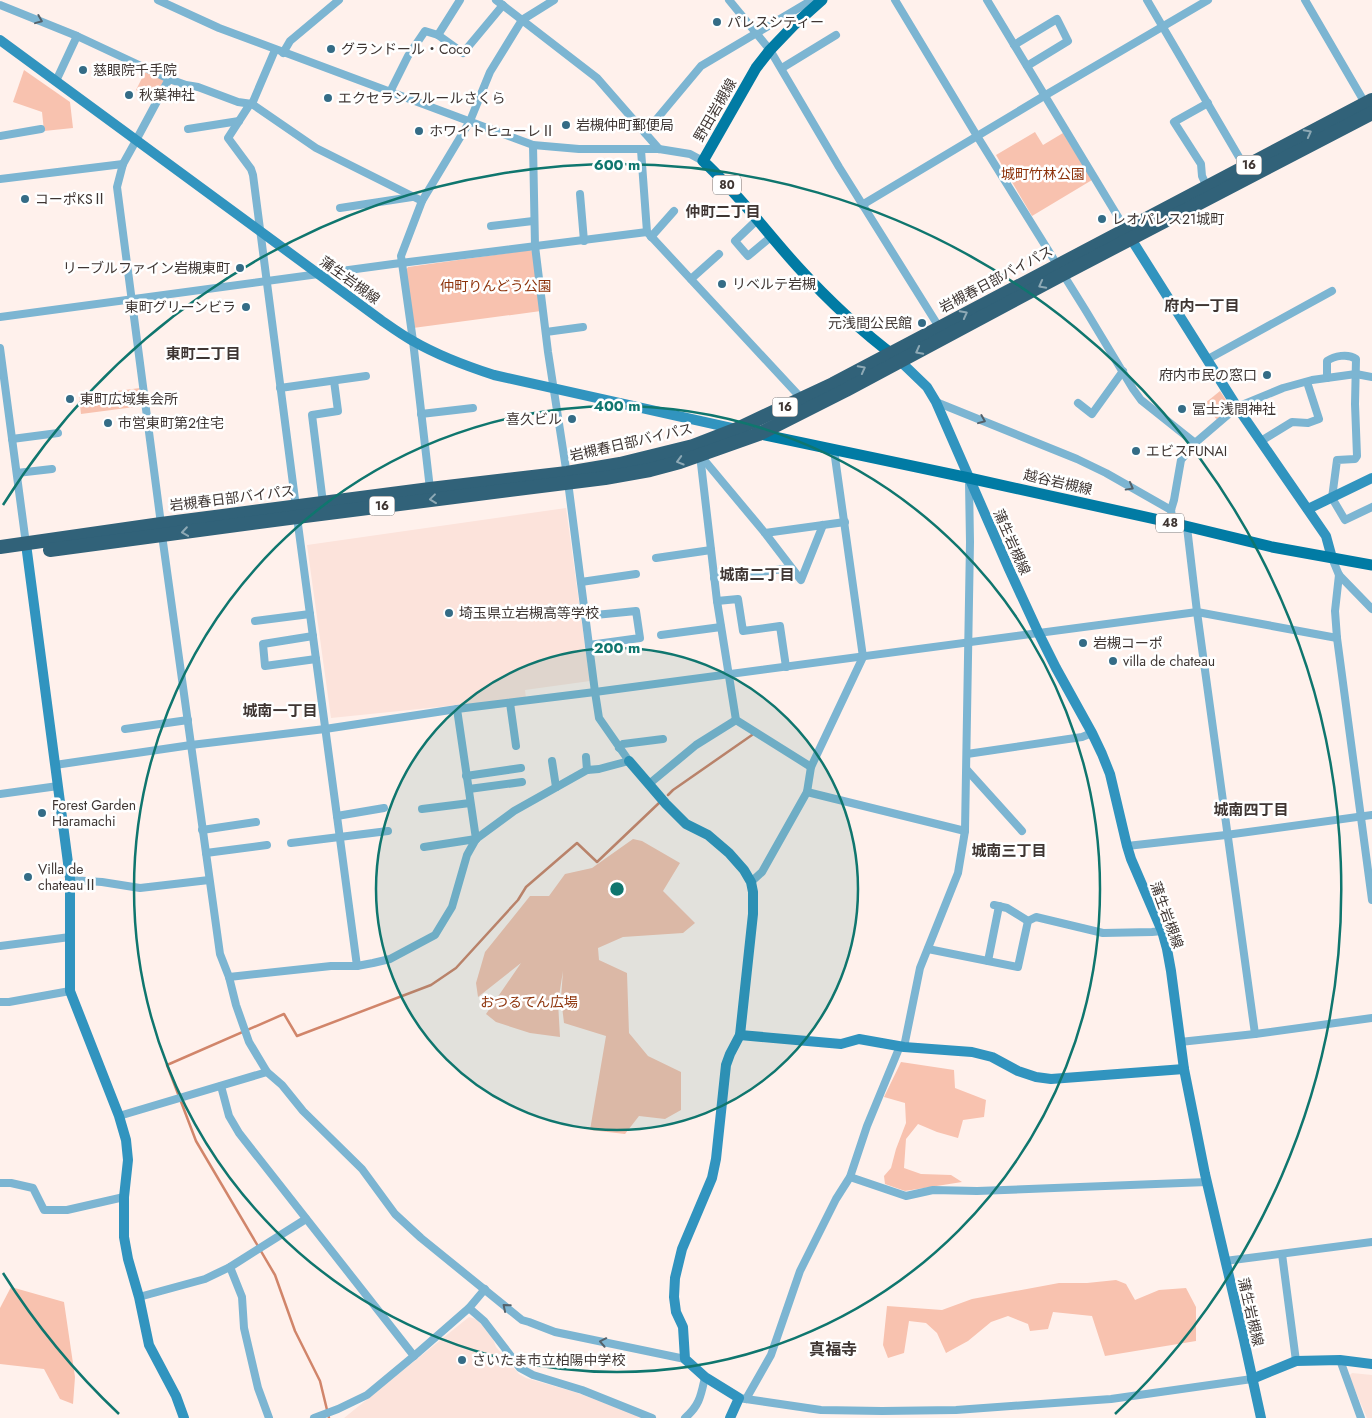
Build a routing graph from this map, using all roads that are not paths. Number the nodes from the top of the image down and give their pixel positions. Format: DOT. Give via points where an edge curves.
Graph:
graph roads {
  1 [pos="158,0"];
  2 [pos="339,0"];
  3 [pos="460,0"];
  4 [pos="496,0"];
  5 [pos="554,0"];
  6 [pos="729,0"];
  7 [pos="895,0"];
  8 [pos="987,0"];
  9 [pos="1147,0"];
  10 [pos="1208,0"];
  11 [pos="1305,0"];
  12 [pos="819,2"];
  13 [pos="0,5"];
  14 [pos="503,5"];
  15 [pos="522,20"];
  16 [pos="1162,27"];
  17 [pos="757,33"];
  18 [pos="438,35"];
  19 [pos="836,35"];
  20 [pos="77,36"];
  21 [pos="0,40"];
  22 [pos="1014,45"];
  23 [pos="770,50"];
  24 [pos="279,51"];
  25 [pos="1027,66"];
  26 [pos="782,68"];
  27 [pos="168,79"];
  28 [pos="56,81"];
  29 [pos="390,92"];
  30 [pos="1044,96"];
  31 [pos="1208,103"];
  32 [pos="251,104"];
  33 [pos="1370,105"];
  34 [pos="239,121"];
  35 [pos="470,121"];
  36 [pos="188,129"];
  37 [pos="40,130"];
  38 [pos="645,133"];
  39 [pos="0,136"];
  40 [pos="977,136"];
  41 [pos="135,140"];
  42 [pos="533,145"];
  43 [pos="659,149"];
  44 [pos="640,150"];
  45 [pos="1239,156"];
  46 [pos="703,161"];
  47 [pos="123,164"];
  48 [pos="0,179"];
  49 [pos="1207,187"];
  50 [pos="580,194"];
  51 [pos="412,197"];
  52 [pos="422,201"];
  53 [pos="862,205"];
  54 [pos="340,208"];
  55 [pos="674,211"];
  56 [pos="757,220"];
  57 [pos="534,221"];
  58 [pos="491,226"];
  59 [pos="260,231"];
  60 [pos="1129,234"];
  61 [pos="649,235"];
  62 [pos="772,236"];
  63 [pos="584,241"];
  64 [pos="535,246"];
  65 [pos="719,254"];
  66 [pos="401,263"];
  67 [pos="1060,270"];
  68 [pos="318,274"];
  69 [pos="691,279"];
  70 [pos="266,281"];
  71 [pos="1332,291"];
  72 [pos="131,300"];
  73 [pos="0,317"];
  74 [pos="583,327"];
  75 [pos="939,327"];
  76 [pos="546,332"];
  77 [pos="413,341"];
  78 [pos="0,348"];
  79 [pos="895,357"];
  80 [pos="1208,359"];
  81 [pos="1123,371"];
  82 [pos="1356,374"];
  83 [pos="366,376"];
  84 [pos="1372,377"];
  85 [pos="1327,378"];
  86 [pos="334,381"];
  87 [pos="1307,382"];
  88 [pos="280,388"];
  89 [pos="555,388"];
  90 [pos="802,399"];
  91 [pos="936,402"];
  92 [pos="1078,403"];
  93 [pos="1237,407"];
  94 [pos="473,408"];
  95 [pos="421,414"];
  96 [pos="737,429"];
  97 [pos="58,433"];
  98 [pos="759,434"];
  99 [pos="12,439"];
  100 [pos="1260,441"];
  101 [pos="1195,443"];
  102 [pos="834,450"];
  103 [pos="700,455"];
  104 [pos="52,469"];
  105 [pos="17,473"];
  106 [pos="568,478"];
  107 [pos="969,478"];
  108 [pos="1372,478"];
  109 [pos="430,489"];
  110 [pos="1332,498"];
  111 [pos="323,503"];
  112 [pos="1372,507"];
  113 [pos="1308,509"];
  114 [pos="1171,510"];
  115 [pos="296,512"];
  116 [pos="845,522"];
  117 [pos="1173,523"];
  118 [pos="823,525"];
  119 [pos="1187,527"];
  120 [pos="162,529"];
  121 [pos="765,533"];
  122 [pos="0,548"];
  123 [pos="27,548"];
  124 [pos="711,550"];
  125 [pos="0,557"];
  126 [pos="656,558"];
  127 [pos="1332,558"];
  128 [pos="1372,565"];
  129 [pos="791,568"];
  130 [pos="636,574"];
  131 [pos="1339,575"];
  132 [pos="714,578"];
  133 [pos="581,582"];
  134 [pos="717,601"];
  135 [pos="1372,609"];
  136 [pos="1197,612"];
  137 [pos="310,614"];
  138 [pos="585,616"];
  139 [pos="256,621"];
  140 [pos="721,627"];
  141 [pos="1039,634"];
  142 [pos="661,635"];
  143 [pos="313,636"];
  144 [pos="1337,638"];
  145 [pos="968,643"];
  146 [pos="589,645"];
  147 [pos="863,657"];
  148 [pos="316,659"];
  149 [pos="786,667"];
  150 [pos="729,674"];
  151 [pos="595,692"];
  152 [pos="510,703"];
  153 [pos="456,709"];
  154 [pos="188,720"];
  155 [pos="736,720"];
  156 [pos="125,729"];
  157 [pos="325,729"];
  158 [pos="1092,733"];
  159 [pos="663,739"];
  160 [pos="191,745"];
  161 [pos="516,746"];
  162 [pos="619,748"];
  163 [pos="967,754"];
  164 [pos="586,757"];
  165 [pos="552,760"];
  166 [pos="628,760"];
  167 [pos="55,764"];
  168 [pos="811,767"];
  169 [pos="521,768"];
  170 [pos="587,770"];
  171 [pos="967,770"];
  172 [pos="466,776"];
  173 [pos="522,782"];
  174 [pos="649,784"];
  175 [pos="58,786"];
  176 [pos="556,787"];
  177 [pos="468,790"];
  178 [pos="807,792"];
  179 [pos="0,794"];
  180 [pos="470,803"];
  181 [pos="384,808"];
  182 [pos="422,809"];
  183 [pos="1372,815"];
  184 [pos="337,816"];
  185 [pos="1361,817"];
  186 [pos="256,822"];
  187 [pos="202,830"];
  188 [pos="388,831"];
  189 [pos="965,831"];
  190 [pos="1022,831"];
  191 [pos="1226,835"];
  192 [pos="339,837"];
  193 [pos="476,839"];
  194 [pos="291,843"];
  195 [pos="267,845"];
  196 [pos="424,846"];
  197 [pos="1127,846"];
  198 [pos="206,853"];
  199 [pos="70,880"];
  200 [pos="209,880"];
  201 [pos="751,882"];
  202 [pos="1372,900"];
  203 [pos="1028,921"];
  204 [pos="1162,931"];
  205 [pos="70,937"];
  206 [pos="0,946"];
  207 [pos="928,949"];
  208 [pos="988,961"];
  209 [pos="357,966"];
  210 [pos="229,977"];
  211 [pos="70,991"];
  212 [pos="0,1002"];
  213 [pos="1372,1018"];
  214 [pos="1255,1034"];
  215 [pos="740,1035"];
  216 [pos="1180,1042"];
  217 [pos="902,1047"];
  218 [pos="1184,1069"];
  219 [pos="267,1072"];
  220 [pos="221,1086"];
  221 [pos="119,1116"];
  222 [pos="850,1177"];
  223 [pos="0,1182"];
  224 [pos="1207,1182"];
  225 [pos="124,1197"];
  226 [pos="306,1219"];
  227 [pos="1372,1242"];
  228 [pos="1282,1254"];
  229 [pos="1225,1261"];
  230 [pos="230,1267"];
  231 [pos="485,1290"];
  232 [pos="139,1297"];
  233 [pos="469,1308"];
  234 [pos="414,1356"];
  235 [pos="685,1359"];
  236 [pos="1340,1360"];
  237 [pos="1296,1361"];
  238 [pos="1372,1364"];
  239 [pos="705,1377"];
  240 [pos="1252,1379"];
  241 [pos="743,1399"];
  242 [pos="338,1409"];
  243 [pos="882,1414"];
  244 [pos="184,1418"];
  245 [pos="268,1418"];
  246 [pos="314,1418"];
  247 [pos="340,1418"];
  248 [pos="652,1418"];
  249 [pos="685,1418"];
  250 [pos="730,1418"];
  251 [pos="1261,1418"];
  252 [pos="1361,1418"];
  1 -- 24 [label="street"];
  2 -- 24 [label="street"];
  3 -- 18 [label="street"];
  4 -- 14 [label="street"];
  5 -- 15 [label="street"];
  6 -- 17 [label="street"];
  7 -- 40 [label="street"];
  8 -- 22 [label="street"];
  9 -- 16 [label="street"];
  10 -- 16 [label="street"];
  11 -- 33 [label="street"];
  12 -- 17 [label="street" via="807,3"];
  12 -- 23 [label="main road, 野田岩槻線 / 80"];
  13 -- 20 [label="street, one-way"];
  14 -- 15 [label="street"];
  14 -- 18 [label="street" via="463,53"];
  15 -- 35 [label="street" via="490,72"];
  15 -- 38 [label="street" via="597,78"];
  16 -- 30 [label="street"];
  16 -- 31 [label="street"];
  17 -- 23 [label="street"];
  17 -- 38 [label="street" via="701,66"];
  18 -- 29 [label="street" via="425,31"];
  19 -- 26 [label="street"];
  20 -- 27 [label="street"];
  20 -- 28 [label="street"];
  21 -- 28 [label="street, 蒲生岩槻線"];
  22 -- 25 [label="street"];
  22 -- 25 [label="street" via="1057,19 1068,41"];
  23 -- 26 [label="street"];
  23 -- 46 [label="main road, 野田岩槻線 / 80" via="756,68"];
  24 -- 29 [label="street"];
  24 -- 32 [label="street"];
  25 -- 30 [label="street"];
  26 -- 53 [label="street"];
  27 -- 32 [label="street"];
  27 -- 41 [label="street"];
  28 -- 41 [label="street, 蒲生岩槻線"];
  29 -- 35 [label="street"];
  30 -- 40 [label="street"];
  30 -- 60 [label="street"];
  31 -- 45 [label="street"];
  31 -- 49 [label="street" via="1174,122 1201,164"];
  32 -- 34 [label="street"];
  32 -- 51 [label="street" via="316,148"];
  49 -- 33 [label="highway, 岩槻春日部バイパス / 16, one-way"];
  33 -- 60 [label="highway, 岩槻春日部バイパス / 16"];
  34 -- 36 [label="street"];
  34 -- 59 [label="street" via="228,138 251,169"];
  35 -- 42 [label="street"];
  35 -- 52 [label="street"];
  37 -- 39 [label="street"];
  38 -- 43 [label="street"];
  40 -- 53 [label="street"];
  40 -- 67 [label="street"];
  41 -- 47 [label="street"];
  41 -- 59 [label="street, 蒲生岩槻線"];
  42 -- 44 [label="street"];
  42 -- 57 [label="street"];
  43 -- 44 [label="street"];
  43 -- 46 [label="street" via="690,154"];
  44 -- 61 [label="street"];
  46 -- 56 [label="main road, 野田岩槻線 / 80"];
  47 -- 48 [label="street"];
  47 -- 72 [label="street" via="117,187"];
  49 -- 60 [label="highway, 岩槻春日部バイパス / 16"];
  50 -- 63 [label="street"];
  51 -- 52 [label="street"];
  51 -- 54 [label="street"];
  52 -- 66 [label="street" via="400,256"];
  53 -- 75 [label="street"];
  55 -- 61 [label="street"];
  56 -- 62 [label="main road, 野田岩槻線 / 80"];
  56 -- 62 [label="street" via="735,241 748,256"];
  57 -- 58 [label="street"];
  57 -- 64 [label="street"];
  59 -- 68 [label="street, 蒲生岩槻線"];
  59 -- 70 [label="street"];
  60 -- 67 [label="highway, 岩槻春日部バイパス / 16"];
  60 -- 80 [label="street"];
  61 -- 63 [label="street"];
  61 -- 69 [label="street"];
  62 -- 79 [label="main road, 野田岩槻線 / 80" via="841,310"];
  63 -- 64 [label="street"];
  64 -- 66 [label="street"];
  64 -- 76 [label="street"];
  65 -- 69 [label="street"];
  66 -- 68 [label="street"];
  66 -- 77 [label="street"];
  75 -- 67 [label="highway, 岩槻春日部バイパス / 16, one-way"];
  67 -- 79 [label="highway, 岩槻春日部バイパス / 16, one-way"];
  67 -- 81 [label="street"];
  68 -- 70 [label="street"];
  68 -- 77 [label="street, 蒲生岩槻線"];
  69 -- 90 [label="street"];
  70 -- 72 [label="street"];
  70 -- 88 [label="street"];
  71 -- 80 [label="street"];
  72 -- 73 [label="street"];
  72 -- 120 [label="street"];
  74 -- 76 [label="street"];
  75 -- 79 [label="highway, 岩槻春日部バイパス / 16"];
  76 -- 89 [label="street"];
  77 -- 89 [label="street, 蒲生岩槻線" via="470,367"];
  77 -- 95 [label="street"];
  78 -- 99 [label="street"];
  90 -- 79 [label="highway, 岩槻春日部バイパス / 16, one-way"];
  79 -- 91 [label="street, 蒲生岩槻線" via="927,387"];
  79 -- 98 [label="highway, 岩槻春日部バイパス / 16"];
  80 -- 93 [label="street"];
  81 -- 92 [label="street" via="1092,414"];
  81 -- 101 [label="street" via="1141,400"];
  82 -- 84 [label="street"];
  82 -- 85 [label="street"];
  82 -- 85 [label="street" via="1353,356 1333,357 1327,362"];
  82 -- 110 [label="street" via="1357,456 1355,459 1337,460"];
  83 -- 86 [label="street"];
  85 -- 87 [label="street"];
  86 -- 88 [label="street"];
  86 -- 111 [label="street" via="338,411 312,415"];
  87 -- 93 [label="street"];
  87 -- 100 [label="street" via="1319,419 1308,423 1292,422"];
  88 -- 115 [label="street"];
  89 -- 96 [label="street, 蒲生岩槻線"];
  89 -- 106 [label="street"];
  90 -- 96 [label="highway, 岩槻春日部バイパス / 16"];
  91 -- 107 [label="street, 蒲生岩槻線"];
  91 -- 114 [label="street, one-way" via="1077,459"];
  93 -- 100 [label="street"];
  93 -- 101 [label="street"];
  94 -- 95 [label="street"];
  95 -- 109 [label="street"];
  96 -- 98 [label="main road, 越谷岩槻線 / 48"];
  96 -- 106 [label="highway, 岩槻春日部バイパス / 16" via="693,446"];
  97 -- 99 [label="street"];
  98 -- 102 [label="main road, 越谷岩槻線 / 48"];
  98 -- 103 [label="highway, 岩槻春日部バイパス / 16"];
  99 -- 105 [label="street"];
  100 -- 113 [label="street"];
  101 -- 114 [label="street" via="1181,460"];
  102 -- 107 [label="main road, 越谷岩槻線 / 48"];
  102 -- 116 [label="street"];
  103 -- 106 [label="highway, 岩槻春日部バイパス / 16, one-way" via="650,470 605,478"];
  103 -- 121 [label="street"];
  103 -- 124 [label="street"];
  104 -- 105 [label="street"];
  105 -- 123 [label="street"];
  106 -- 109 [label="highway, 岩槻春日部バイパス / 16"];
  106 -- 115 [label="highway, 岩槻春日部バイパス / 16, one-way"];
  106 -- 133 [label="street"];
  107 -- 117 [label="main road, 越谷岩槻線 / 48"];
  107 -- 141 [label="street, 蒲生岩槻線"];
  107 -- 145 [label="street"];
  108 -- 110 [label="street"];
  109 -- 111 [label="highway, 岩槻春日部バイパス / 16"];
  110 -- 112 [label="street" via="1345,520"];
  110 -- 113 [label="street"];
  111 -- 115 [label="highway, 岩槻春日部バイパス / 16"];
  113 -- 127 [label="street" via="1326,536"];
  114 -- 117 [label="street"];
  115 -- 120 [label="highway, 岩槻春日部バイパス / 16"];
  115 -- 137 [label="street"];
  116 -- 118 [label="street"];
  116 -- 147 [label="street"];
  117 -- 119 [label="main road, 越谷岩槻線 / 48"];
  118 -- 121 [label="street"];
  118 -- 129 [label="street" via="801,580"];
  119 -- 127 [label="main road, 越谷岩槻線 / 48"];
  119 -- 136 [label="street"];
  120 -- 123 [label="highway, 岩槻春日部バイパス / 16"];
  120 -- 154 [label="street"];
  121 -- 129 [label="street"];
  122 -- 123 [label="highway, 岩槻春日部バイパス / 16"];
  123 -- 125 [label="highway, 岩槻春日部バイパス / 16"];
  123 -- 167 [label="street"];
  124 -- 126 [label="street"];
  124 -- 132 [label="street"];
  127 -- 128 [label="main road, 越谷岩槻線 / 48"];
  127 -- 131 [label="street"];
  129 -- 132 [label="street"];
  130 -- 133 [label="street"];
  131 -- 135 [label="street"];
  131 -- 144 [label="street" via="1335,611"];
  132 -- 134 [label="street"];
  133 -- 138 [label="street"];
  134 -- 140 [label="street"];
  134 -- 149 [label="street" via="738,598 743,631 780,626"];
  136 -- 141 [label="street"];
  136 -- 144 [label="street"];
  136 -- 191 [label="street"];
  137 -- 139 [label="street"];
  137 -- 143 [label="street"];
  138 -- 146 [label="street"];
  138 -- 146 [label="street" via="636,611 640,638"];
  140 -- 142 [label="street"];
  140 -- 150 [label="street"];
  141 -- 145 [label="street"];
  141 -- 158 [label="street, 蒲生岩槻線"];
  143 -- 148 [label="street"];
  143 -- 148 [label="street" via="263,644 265,666"];
  144 -- 185 [label="street"];
  145 -- 147 [label="street"];
  145 -- 163 [label="street"];
  146 -- 151 [label="street"];
  147 -- 149 [label="street"];
  147 -- 168 [label="street"];
  148 -- 157 [label="street"];
  149 -- 150 [label="street"];
  150 -- 151 [label="street"];
  150 -- 155 [label="street"];
  151 -- 152 [label="street"];
  151 -- 162 [label="street" via="599,718"];
  152 -- 153 [label="street"];
  152 -- 161 [label="street"];
  153 -- 157 [label="street"];
  153 -- 172 [label="street"];
  154 -- 156 [label="street"];
  154 -- 160 [label="street"];
  155 -- 168 [label="street"];
  155 -- 174 [label="street" via="696,745"];
  157 -- 160 [label="street"];
  157 -- 184 [label="street"];
  158 -- 163 [label="street"];
  158 -- 197 [label="street, 蒲生岩槻線" via="1110,774"];
  159 -- 162 [label="street" via="623,744"];
  160 -- 167 [label="street"];
  160 -- 187 [label="street"];
  162 -- 166 [label="street"];
  163 -- 171 [label="street"];
  164 -- 170 [label="street"];
  165 -- 176 [label="street"];
  166 -- 170 [label="street" via="599,770"];
  166 -- 174 [label="street"];
  167 -- 175 [label="street"];
  168 -- 178 [label="street"];
  169 -- 172 [label="street"];
  170 -- 176 [label="street"];
  171 -- 189 [label="street"];
  171 -- 190 [label="street"];
  172 -- 177 [label="street"];
  173 -- 177 [label="street"];
  174 -- 201 [label="street" via="686,824 708,835 729,853"];
  175 -- 179 [label="street"];
  175 -- 199 [label="street"];
  176 -- 193 [label="street" via="514,811"];
  177 -- 180 [label="street"];
  178 -- 189 [label="street"];
  178 -- 201 [label="street" via="762,872"];
  180 -- 182 [label="street"];
  180 -- 193 [label="street"];
  181 -- 184 [label="street"];
  183 -- 185 [label="street"];
  184 -- 192 [label="street"];
  185 -- 191 [label="street"];
  185 -- 202 [label="street"];
  186 -- 187 [label="street"];
  187 -- 198 [label="street"];
  188 -- 192 [label="street"];
  189 -- 207 [label="street" via="958,873"];
  191 -- 197 [label="street"];
  191 -- 214 [label="street"];
  192 -- 194 [label="street"];
  192 -- 209 [label="street"];
  193 -- 196 [label="street"];
  193 -- 209 [label="street" via="467,855 452,907 435,935 390,959"];
  195 -- 198 [label="street"];
  197 -- 204 [label="street, 蒲生岩槻線"];
  198 -- 200 [label="street"];
  199 -- 200 [label="street" via="140,888"];
  199 -- 205 [label="street"];
  200 -- 210 [label="street" via="220,954"];
  201 -- 215 [label="street" via="754,914"];
  203 -- 204 [label="street" via="1036,917 1103,933"];
  203 -- 208 [label="street" via="1018,967"];
  203 -- 208 [label="street" via="1007,908 996,906"];
  204 -- 216 [label="street, 蒲生岩槻線"];
  205 -- 206 [label="street"];
  205 -- 211 [label="street"];
  207 -- 208 [label="street"];
  207 -- 217 [label="street" via="920,968"];
  209 -- 210 [label="street"];
  210 -- 219 [label="street" via="249,1042"];
  211 -- 212 [label="street"];
  211 -- 221 [label="street"];
  213 -- 214 [label="street"];
  214 -- 216 [label="street"];
  215 -- 217 [label="street" via="841,1044 859,1039"];
  215 -- 235 [label="street" via="726,1065 712,1178 682,1249 674,1278 676,1312 683,1327"];
  216 -- 218 [label="street, 蒲生岩槻線"];
  217 -- 218 [label="street" via="980,1053 1036,1077"];
  217 -- 222 [label="street" via="867,1126"];
  218 -- 224 [label="street, 蒲生岩槻線"];
  219 -- 220 [label="street"];
  219 -- 231 [label="street" via="282,1084 303,1112 362,1168 395,1214"];
  220 -- 221 [label="street"];
  220 -- 226 [label="street" via="228,1116"];
  221 -- 225 [label="street" via="128,1160"];
  222 -- 224 [label="street" via="906,1196 933,1190"];
  222 -- 241 [label="street" via="800,1271 771,1355"];
  223 -- 225 [label="street" via="33,1188 44,1210 67,1210"];
  224 -- 229 [label="street, 蒲生岩槻線"];
  225 -- 232 [label="street" via="124,1237"];
  226 -- 230 [label="street"];
  226 -- 234 [label="street"];
  227 -- 228 [label="street"];
  228 -- 229 [label="street"];
  228 -- 237 [label="street"];
  229 -- 240 [label="street, 蒲生岩槻線"];
  230 -- 232 [label="street" via="205,1279"];
  230 -- 245 [label="street" via="242,1297 244,1328"];
  231 -- 233 [label="street"];
  235 -- 231 [label="street, one-way" via="555,1332 522,1320"];
  232 -- 244 [label="street" via="149,1345"];
  233 -- 234 [label="street"];
  233 -- 248 [label="street" via="484,1321 520,1368"];
  234 -- 242 [label="street" via="367,1394"];
  235 -- 239 [label="street"];
  236 -- 237 [label="street"];
  236 -- 238 [label="street"];
  236 -- 252 [label="street"];
  237 -- 240 [label="street"];
  239 -- 241 [label="street"];
  239 -- 249 [label="street" via="698,1402"];
  240 -- 243 [label="street" via="1111,1399"];
  240 -- 251 [label="street, 蒲生岩槻線"];
  241 -- 243 [label="street" via="821,1410"];
  241 -- 250 [label="street"];
  242 -- 246 [label="street"];
  242 -- 247 [label="street"];
}
